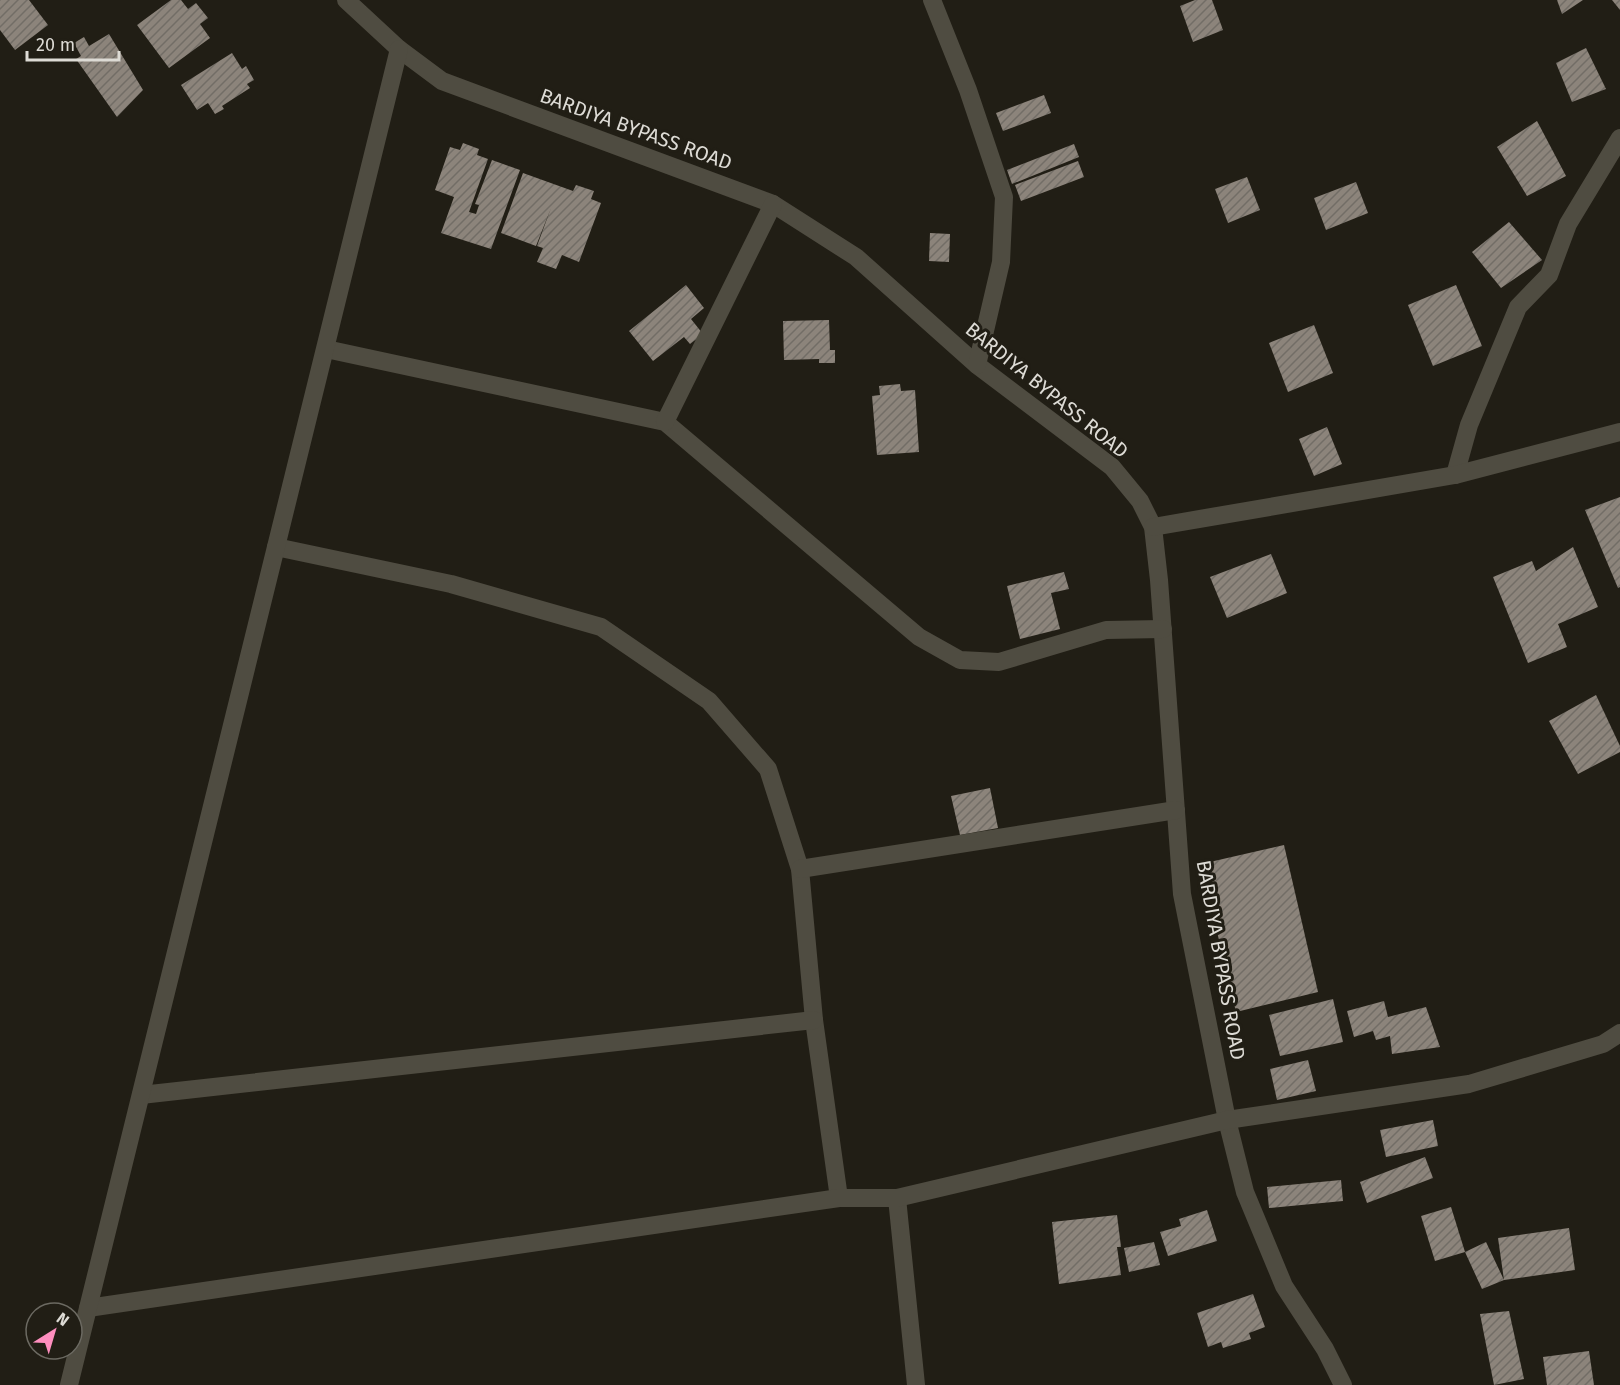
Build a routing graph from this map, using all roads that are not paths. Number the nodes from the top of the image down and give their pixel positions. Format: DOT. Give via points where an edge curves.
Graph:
graph roads {
  1 [pos="346,0"];
  2 [pos="932,0"];
  3 [pos="399,49"];
  4 [pos="1620,138"];
  5 [pos="773,204"];
  6 [pos="326,349"];
  7 [pos="976,365"];
  8 [pos="665,422"];
  9 [pos="1620,432"];
  10 [pos="1455,475"];
  11 [pos="1153,527"];
  12 [pos="276,547"];
  13 [pos="1163,629"];
  14 [pos="1176,810"];
  15 [pos="800,869"];
  16 [pos="814,1020"];
  17 [pos="1620,1033"];
  18 [pos="141,1095"];
  19 [pos="1227,1120"];
  20 [pos="839,1198"];
  21 [pos="897,1198"];
  22 [pos="88,1308"];
  23 [pos="69,1385"];
  24 [pos="916,1385"];
  25 [pos="1343,1385"];
  1 -- 3 [label="street, BARDIYA BYPASS ROAD"];
  2 -- 7 [label="street" via="1004,197 1001,262"];
  3 -- 5 [label="street, BARDIYA BYPASS ROAD" via="442,81"];
  3 -- 6 [label="street"];
  4 -- 10 [label="street" via="1568,224 1549,275 1518,307 1469,425"];
  5 -- 7 [label="street, BARDIYA BYPASS ROAD" via="856,257"];
  5 -- 8 [label="street"];
  6 -- 8 [label="street"];
  6 -- 12 [label="street"];
  7 -- 11 [label="street, BARDIYA BYPASS ROAD" via="1112,467 1140,501"];
  8 -- 13 [label="street" via="919,637 960,660 999,662 1106,630"];
  9 -- 10 [label="street"];
  10 -- 11 [label="street"];
  11 -- 13 [label="street, BARDIYA BYPASS ROAD"];
  12 -- 15 [label="street" via="451,584 601,627 709,700 768,769"];
  12 -- 18 [label="street"];
  13 -- 14 [label="street, BARDIYA BYPASS ROAD"];
  14 -- 15 [label="street"];
  14 -- 19 [label="street, BARDIYA BYPASS ROAD" via="1182,894"];
  15 -- 16 [label="street"];
  16 -- 18 [label="street"];
  16 -- 20 [label="street"];
  17 -- 19 [label="street" via="1603,1044 1469,1084"];
  18 -- 22 [label="street"];
  19 -- 21 [label="street"];
  19 -- 25 [label="street, BARDIYA BYPASS ROAD" via="1245,1192 1284,1287 1325,1349"];
  20 -- 21 [label="street"];
  20 -- 22 [label="street"];
  21 -- 24 [label="street"];
  22 -- 23 [label="street"];
}
